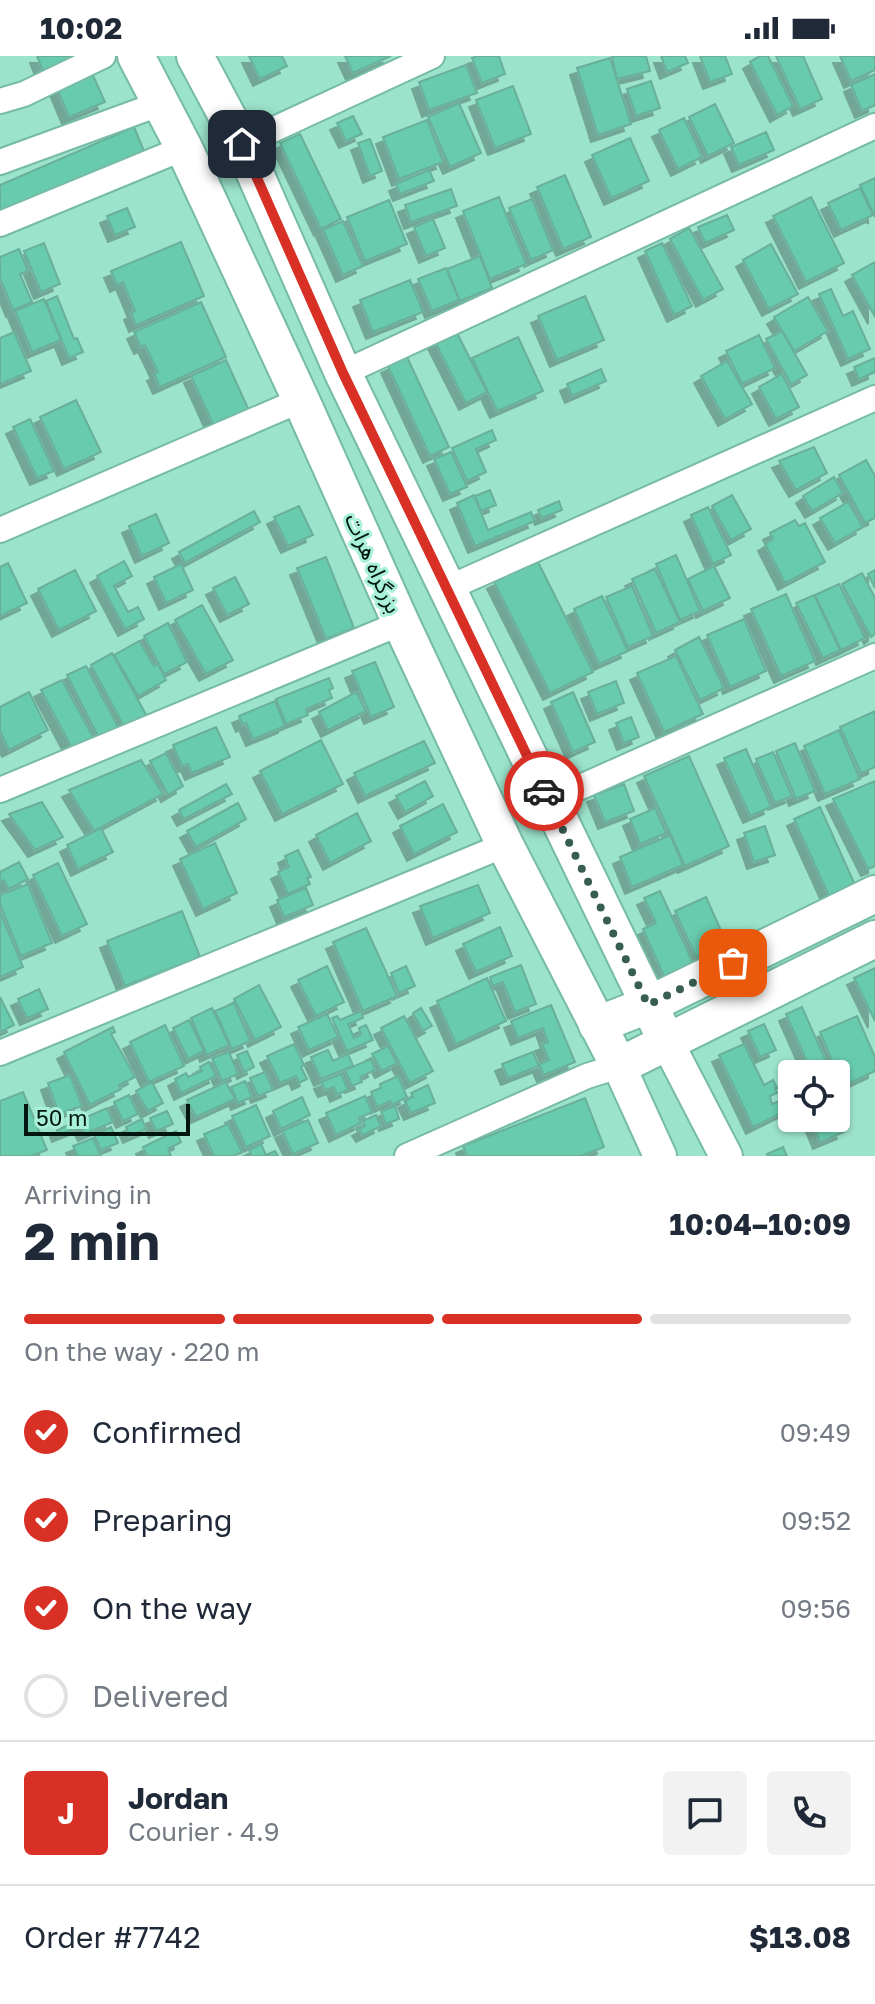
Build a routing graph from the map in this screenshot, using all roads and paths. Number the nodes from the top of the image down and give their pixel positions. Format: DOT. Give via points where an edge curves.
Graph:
graph roads {
  1 [pos="103,56"];
  2 [pos="432,56"];
  3 [pos="196,58"];
  4 [pos="148,80"];
  5 [pos="0,101"];
  6 [pos="875,126"];
  7 [pos="242,144"];
  8 [pos="184,148"];
  9 [pos="0,162"];
  10 [pos="0,224"];
  11 [pos="343,373"];
  12 [pos="875,398"];
  13 [pos="301,400"];
  14 [pos="0,530"];
  15 [pos="446,589"];
  16 [pos="401,623"];
  17 [pos="875,656"];
  18 [pos="0,790"];
  19 [pos="549,801"];
  20 [pos="505,845"];
  21 [pos="875,894"];
  22 [pos="875,939"];
  23 [pos="648,1005"];
  24 [pos="597,1025"];
  25 [pos="668,1044"];
  26 [pos="0,1053"];
  27 [pos="619,1066"];
  28 [pos="407,1156"];
  29 [pos="660,1156"];
  30 [pos="726,1156"];
  1 -- 5 [label="street"];
  2 -- 7 [label="street"];
  3 -- 4 [label="highway"];
  3 -- 7 [label="highway"];
  4 -- 8 [label="highway, بزرگراه هرات"];
  4 -- 9 [label="street"];
  6 -- 11 [label="street"];
  7 -- 11 [label="highway"];
  8 -- 10 [label="street"];
  8 -- 13 [label="highway, بزرگراه هرات"];
  11 -- 15 [label="highway"];
  12 -- 15 [label="street"];
  13 -- 14 [label="street"];
  13 -- 16 [label="highway, بزرگراه هرات"];
  15 -- 19 [label="highway"];
  16 -- 18 [label="street"];
  16 -- 20 [label="highway, بزرگراه هرات"];
  17 -- 19 [label="street"];
  19 -- 23 [label="highway"];
  20 -- 24 [label="highway, بزرگراه هرات"];
  20 -- 26 [label="street"];
  21 -- 23 [label="highway"];
  22 -- 25 [label="highway"];
  23 -- 24 [label="highway"];
  23 -- 25 [label="highway"];
  24 -- 27 [label="highway, بزرگراه هرات"];
  25 -- 27 [label="highway"];
  25 -- 30 [label="main road"];
  27 -- 28 [label="street"];
  27 -- 29 [label="main road"];
}
